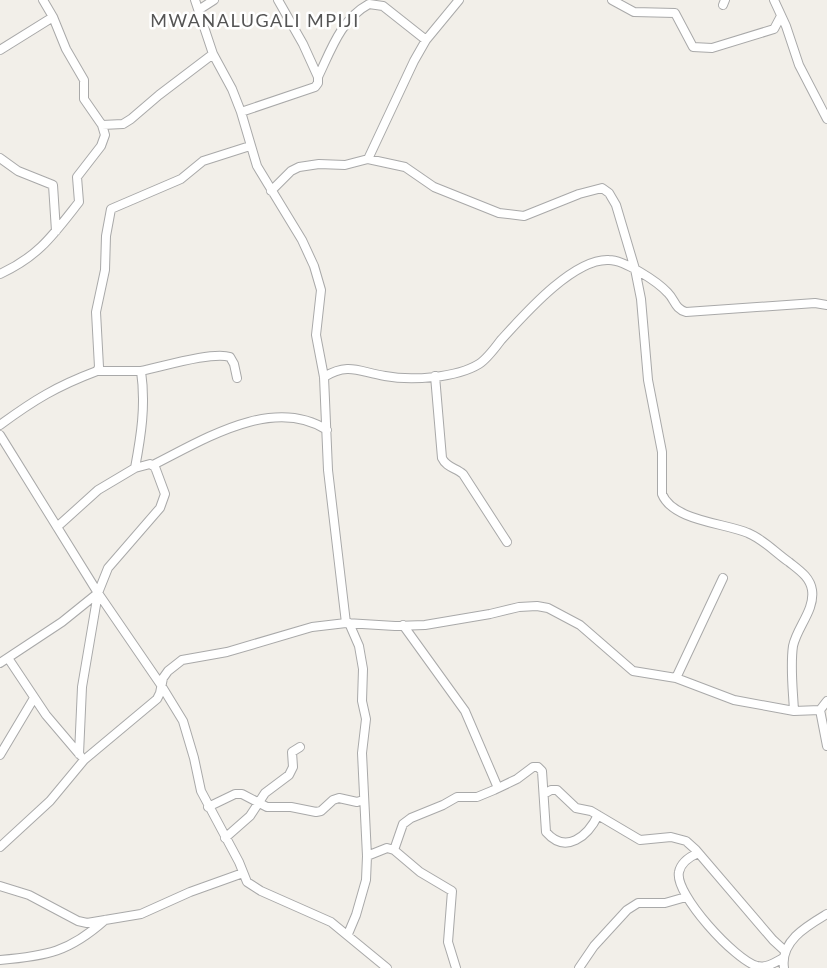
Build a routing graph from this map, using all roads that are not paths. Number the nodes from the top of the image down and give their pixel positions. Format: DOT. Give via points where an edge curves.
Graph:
graph roads {
  1 [pos="43,0"];
  2 [pos="195,0"];
  3 [pos="214,0"];
  4 [pos="278,0"];
  5 [pos="459,0"];
  6 [pos="612,0"];
  7 [pos="774,0"];
  8 [pos="200,9"];
  9 [pos="781,16"];
  10 [pos="53,17"];
  11 [pos="426,40"];
  12 [pos="0,50"];
  13 [pos="213,54"];
  14 [pos="318,77"];
  15 [pos="827,100"];
  16 [pos="822,110"];
  17 [pos="241,112"];
  18 [pos="827,119"];
  19 [pos="102,125"];
  20 [pos="250,146"];
  21 [pos="0,158"];
  22 [pos="368,159"];
  23 [pos="271,191"];
  24 [pos="57,231"];
  25 [pos="635,269"];
  26 [pos="0,274"];
  27 [pos="827,305"];
  28 [pos="97,371"];
  29 [pos="141,371"];
  30 [pos="435,376"];
  31 [pos="324,377"];
  32 [pos="237,378"];
  33 [pos="0,425"];
  34 [pos="327,430"];
  35 [pos="0,435"];
  36 [pos="153,465"];
  37 [pos="135,468"];
  38 [pos="57,527"];
  39 [pos="507,542"];
  40 [pos="723,578"];
  41 [pos="98,593"];
  42 [pos="347,623"];
  43 [pos="403,625"];
  44 [pos="8,658"];
  45 [pos="0,663"];
  46 [pos="676,678"];
  47 [pos="161,684"];
  48 [pos="34,698"];
  49 [pos="827,701"];
  50 [pos="820,710"];
  51 [pos="794,711"];
  52 [pos="827,746"];
  53 [pos="300,747"];
  54 [pos="0,754"];
  55 [pos="81,757"];
  56 [pos="498,788"];
  57 [pos="544,794"];
  58 [pos="363,800"];
  59 [pos="258,802"];
  60 [pos="208,807"];
  61 [pos="598,815"];
  62 [pos="225,838"];
  63 [pos="0,847"];
  64 [pos="394,850"];
  65 [pos="698,853"];
  66 [pos="367,856"];
  67 [pos="243,873"];
  68 [pos="0,886"];
  69 [pos="686,897"];
  70 [pos="827,914"];
  71 [pos="106,919"];
  72 [pos="348,934"];
  73 [pos="784,955"];
  74 [pos="0,960"];
  75 [pos="387,968"];
  76 [pos="456,968"];
  77 [pos="579,968"];
  78 [pos="784,968"];
  1 -- 10 [label="street"];
  2 -- 8 [label="street"];
  3 -- 8 [label="street"];
  4 -- 14 [label="street"];
  5 -- 11 [label="street"];
  6 -- 9 [label="street" via="634,12 675,14 693,47 702,49 774,29"];
  7 -- 9 [label="street"];
  8 -- 13 [label="street"];
  9 -- 16 [label="street" via="799,65"];
  10 -- 12 [label="street"];
  10 -- 19 [label="street" via="84,80 84,99"];
  11 -- 14 [label="street" via="383,6 369,4 346,23"];
  11 -- 22 [label="street"];
  13 -- 17 [label="street"];
  13 -- 19 [label="street" via="131,119 123,124"];
  14 -- 17 [label="street" via="315,87"];
  15 -- 16 [label="street"];
  16 -- 18 [label="street"];
  17 -- 20 [label="street"];
  19 -- 24 [label="street" via="105,135 101,147 77,177 79,202"];
  20 -- 23 [label="street"];
  20 -- 28 [label="street" via="203,161 181,179 111,208 96,312"];
  21 -- 24 [label="street" via="18,171 53,185"];
  22 -- 23 [label="street" via="345,165 307,164 291,171"];
  22 -- 25 [label="street" via="405,167 434,187 499,213 524,216 602,188 616,205"];
  23 -- 31 [label="street" via="302,240 321,290 316,335"];
  24 -- 26 [label="street" via="21,264"];
  25 -- 27 [label="street" via="686,312"];
  25 -- 30 [label="street" via="608,260 578,270 534,304 480,363"];
  25 -- 51 [label="street" via="648,380 662,452 664,500 700,520 756,537 811,584 812,604 793,646"];
  28 -- 29 [label="street"];
  28 -- 33 [label="street" via="45,394"];
  29 -- 32 [label="street" via="225,355 234,364"];
  29 -- 37 [label="street" via="142,428"];
  30 -- 31 [label="street" via="385,376 343,368"];
  30 -- 39 [label="street" via="442,458 463,474"];
  31 -- 34 [label="street"];
  34 -- 36 [label="street" via="305,419 263,417 198,442"];
  34 -- 42 [label="street" via="328,470"];
  35 -- 38 [label="street"];
  36 -- 37 [label="street"];
  36 -- 41 [label="street" via="164,487 164,500 108,568"];
  37 -- 38 [label="street" via="98,490"];
  38 -- 41 [label="street"];
  40 -- 46 [label="street"];
  41 -- 44 [label="street"];
  41 -- 47 [label="street"];
  41 -- 55 [label="street" via="82,687"];
  42 -- 43 [label="street"];
  42 -- 47 [label="street" via="312,627 227,652 182,660 168,671"];
  42 -- 58 [label="street" via="363,669"];
  43 -- 46 [label="street" via="425,625 537,606 548,608 580,625 625,666"];
  43 -- 56 [label="street" via="465,711"];
  44 -- 45 [label="street"];
  44 -- 48 [label="street"];
  46 -- 51 [label="street" via="735,700"];
  47 -- 55 [label="street" via="157,699"];
  47 -- 60 [label="street" via="183,721"];
  48 -- 54 [label="street"];
  48 -- 55 [label="street"];
  49 -- 50 [label="street"];
  50 -- 51 [label="street"];
  50 -- 52 [label="street"];
  53 -- 59 [label="street" via="292,752 289,775"];
  55 -- 63 [label="street" via="50,801"];
  56 -- 57 [label="street" via="538,767 542,771"];
  56 -- 64 [label="street" via="477,797 457,797 411,818 402,824"];
  57 -- 61 [label="street" via="557,790 570,804"];
  57 -- 61 [label="street" via="546,832 557,840 570,843 584,836"];
  58 -- 59 [label="street" via="339,798 316,812 273,808"];
  58 -- 66 [label="street"];
  59 -- 60 [label="street" via="235,794"];
  59 -- 62 [label="street" via="250,816"];
  60 -- 62 [label="street"];
  61 -- 65 [label="street" via="640,840 671,837 686,842"];
  62 -- 67 [label="street"];
  64 -- 66 [label="street" via="387,848"];
  64 -- 76 [label="street" via="452,891 448,942"];
  65 -- 69 [label="street" via="684,861 679,872"];
  65 -- 73 [label="street"];
  66 -- 72 [label="street" via="366,880"];
  67 -- 71 [label="street" via="141,914"];
  67 -- 72 [label="street" via="247,882 261,891 321,917"];
  68 -- 71 [label="street" via="29,895 78,921"];
  69 -- 73 [label="street" via="704,921 752,964 768,966"];
  69 -- 77 [label="street" via="665,903 638,903 627,910"];
  70 -- 73 [label="street" via="801,930"];
  71 -- 74 [label="street" via="85,938 55,952"];
  72 -- 75 [label="street"];
  73 -- 78 [label="street"];
}
